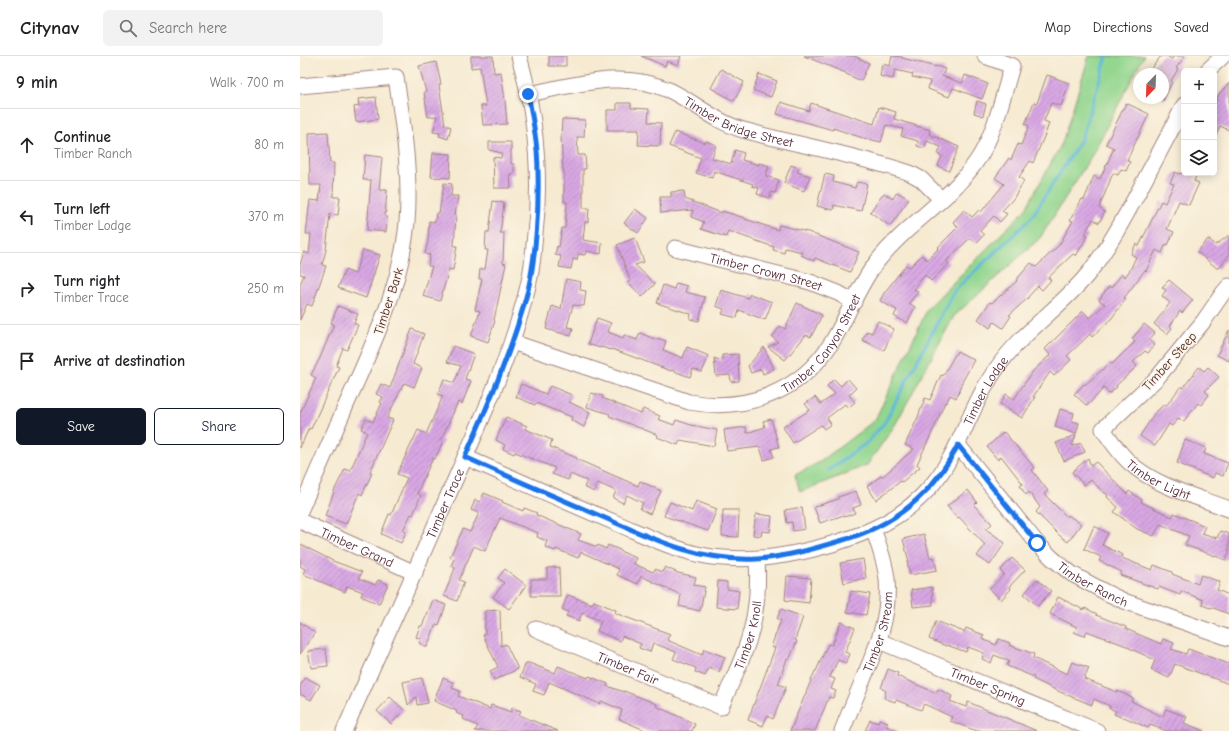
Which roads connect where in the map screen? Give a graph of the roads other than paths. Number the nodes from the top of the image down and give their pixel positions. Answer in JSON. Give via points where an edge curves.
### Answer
{"nodes":[{"id":1,"x":519,"y":56,"type":"edge"},
{"id":2,"x":985,"y":56,"type":"edge"},
{"id":3,"x":1224,"y":56,"type":"edge"},
{"id":4,"x":1210,"y":68,"type":"edge"},
{"id":5,"x":300,"y":86,"type":"edge"},
{"id":6,"x":528,"y":94,"type":"junction"},
{"id":7,"x":1181,"y":111,"type":"edge"},
{"id":8,"x":941,"y":199,"type":"junction"},
{"id":9,"x":675,"y":248,"type":"dead end"},
{"id":10,"x":1229,"y":286,"type":"edge"},
{"id":11,"x":854,"y":302,"type":"junction"},
{"id":12,"x":512,"y":342,"type":"junction"},
{"id":13,"x":1103,"y":429,"type":"joint"},
{"id":14,"x":958,"y":445,"type":"junction"},
{"id":15,"x":465,"y":457,"type":"junction"},
{"id":16,"x":1229,"y":509,"type":"edge"},
{"id":17,"x":300,"y":511,"type":"edge"},
{"id":18,"x":300,"y":521,"type":"edge"},
{"id":19,"x":873,"y":529,"type":"junction"},
{"id":20,"x":757,"y":559,"type":"junction"},
{"id":21,"x":414,"y":573,"type":"junction"},
{"id":22,"x":536,"y":629,"type":"dead end"},
{"id":23,"x":1229,"y":638,"type":"edge"},
{"id":24,"x":879,"y":641,"type":"junction"},
{"id":25,"x":721,"y":707,"type":"joint"},
{"id":26,"x":344,"y":731,"type":"edge"},
{"id":27,"x":842,"y":731,"type":"edge"},
{"id":28,"x":1097,"y":731,"type":"edge"}],
"edges":[{"from":1,"to":6,"type":"street","name":"Timber Trace"},
{"from":2,"to":8,"type":"street","name":"Timber Canyon Street","via":[[1012,66],[983,151],[969,172]]},
{"from":3,"to":4,"type":"street"},
{"from":5,"to":17,"type":"street","name":"Timber Bark","via":[[396,77],[409,185],[407,222],[392,296]]},
{"from":6,"to":8,"type":"street","name":"Timber Bridge Street","via":[[608,79],[647,82],[672,92],[714,117],[741,129],[910,173],[921,179]]},
{"from":6,"to":12,"type":"street","name":"Timber Trace","via":[[538,171],[537,221],[528,289]]},
{"from":7,"to":14,"type":"street","name":"Timber Lodge","via":[[1117,232],[1102,255],[1080,282],[1011,349],[996,368]]},
{"from":8,"to":11,"type":"street","name":"Timber Canyon Street","via":[[877,262]]},
{"from":9,"to":11,"type":"street","name":"Timber Crown Street","via":[[810,282]]},
{"from":10,"to":13,"type":"street","name":"Timber Steep","via":[[1157,378]]},
{"from":11,"to":12,"type":"street","name":"Timber Canyon Street","via":[[832,342],[805,374],[772,394],[731,405],[689,402]]},
{"from":12,"to":15,"type":"street","name":"Timber Trace"},
{"from":13,"to":16,"type":"street","name":"Timber Light","via":[[1120,453],[1151,478]]},
{"from":14,"to":19,"type":"street","name":"Timber Lodge","via":[[941,474],[922,496],[903,512]]},
{"from":14,"to":23,"type":"street","name":"Timber Ranch","via":[[1037,543],[1072,574],[1124,601]]},
{"from":15,"to":20,"type":"street","name":"Timber Lodge","via":[[670,546],[709,556]]},
{"from":15,"to":21,"type":"street","name":"Timber Trace"},
{"from":18,"to":21,"type":"street","name":"Timber Grand"},
{"from":19,"to":20,"type":"street","name":"Timber Lodge","via":[[802,553]]},
{"from":19,"to":24,"type":"street","name":"Timber Stream","via":[[884,564],[888,592],[885,621]]},
{"from":20,"to":25,"type":"street","name":"Timber Knoll","via":[[755,613],[741,661]]},
{"from":21,"to":26,"type":"street","name":"Timber Trace"},
{"from":22,"to":25,"type":"street","name":"Timber Fair"},
{"from":24,"to":27,"type":"street","name":"Timber Stream"},
{"from":24,"to":28,"type":"street","name":"Timber Spring"}]}
